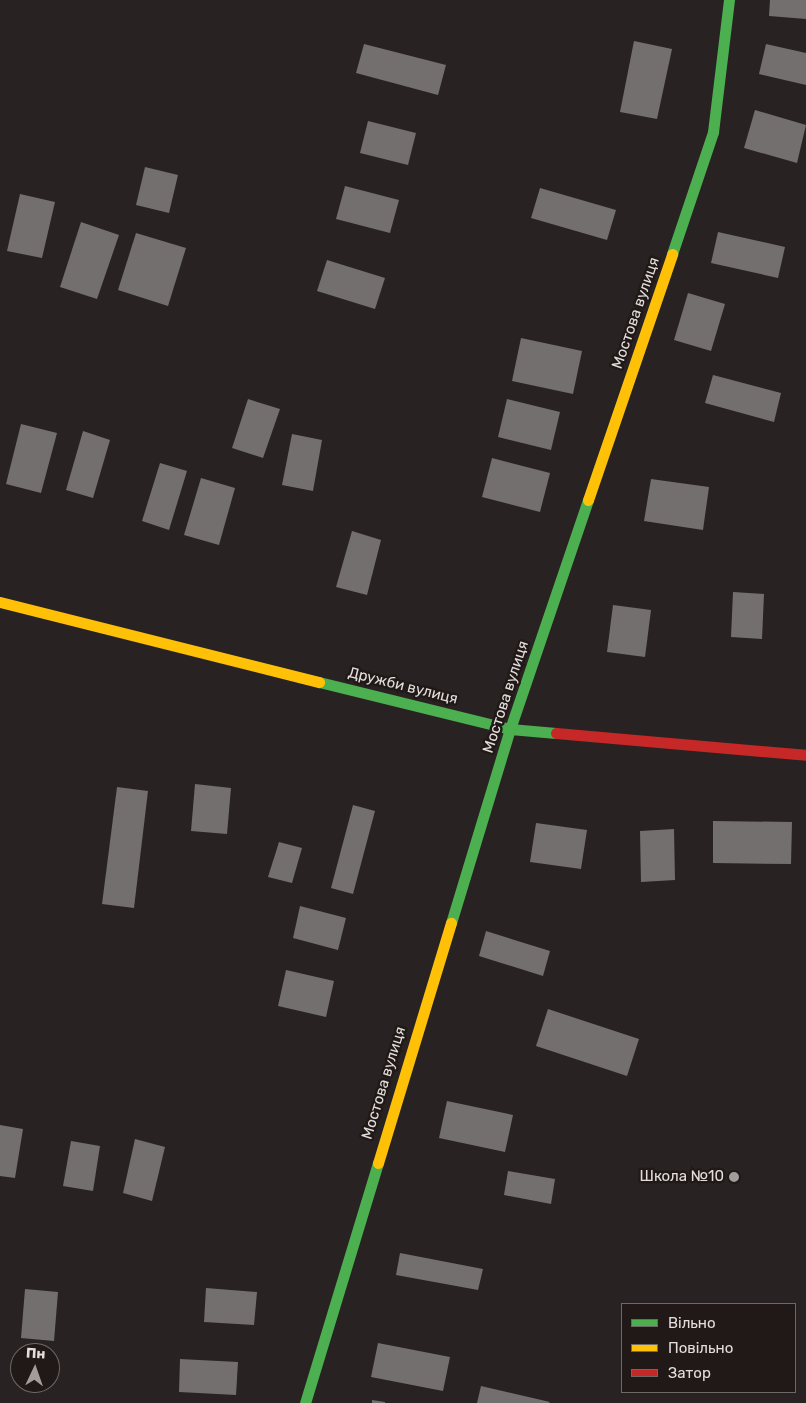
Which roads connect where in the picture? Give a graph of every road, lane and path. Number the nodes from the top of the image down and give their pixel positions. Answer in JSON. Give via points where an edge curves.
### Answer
{"nodes":[{"id":1,"x":729,"y":0,"type":"edge"},
{"id":2,"x":0,"y":602,"type":"edge"},
{"id":3,"x":510,"y":729,"type":"junction"},
{"id":4,"x":806,"y":755,"type":"edge"},
{"id":5,"x":305,"y":1403,"type":"edge"}],
"edges":[{"from":1,"to":3,"type":"street","name":"Мостова вулиця","via":[[713,132]]},
{"from":2,"to":3,"type":"street","name":"Дружби вулиця"},
{"from":3,"to":4,"type":"street","name":"Дружби вулиця"},
{"from":3,"to":5,"type":"street","name":"Мостова вулиця"}]}
